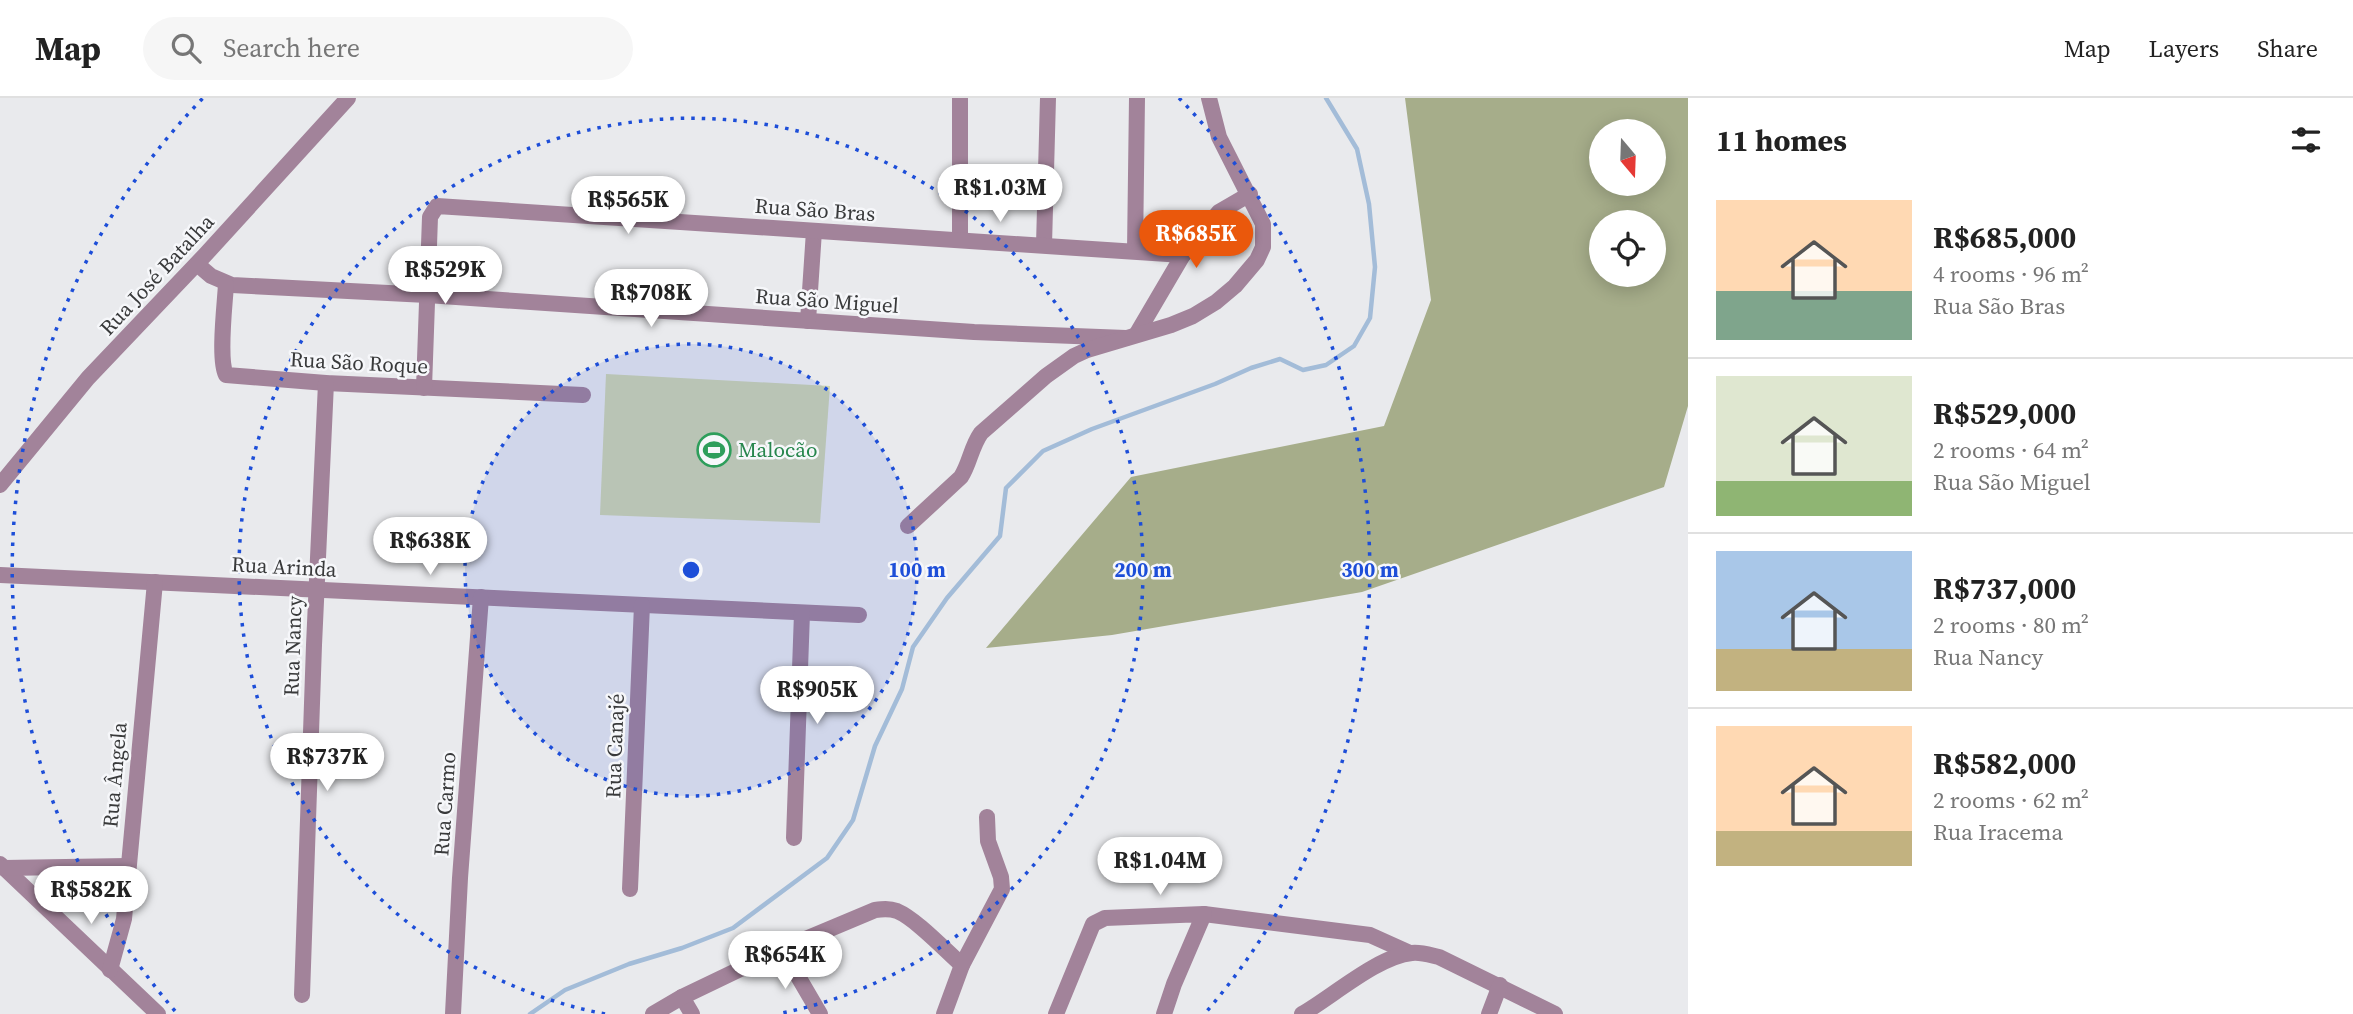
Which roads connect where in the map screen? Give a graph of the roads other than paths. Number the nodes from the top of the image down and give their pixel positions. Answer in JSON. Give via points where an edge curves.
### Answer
{"nodes":[{"id":1,"x":348,"y":98,"type":"edge"},
{"id":2,"x":960,"y":98,"type":"edge"},
{"id":3,"x":1048,"y":98,"type":"edge"},
{"id":4,"x":1137,"y":98,"type":"edge"},
{"id":5,"x":1209,"y":98,"type":"edge"},
{"id":6,"x":1250,"y":194,"type":"junction"},
{"id":7,"x":814,"y":231,"type":"junction"},
{"id":8,"x":960,"y":240,"type":"junction"},
{"id":9,"x":1044,"y":245,"type":"junction"},
{"id":10,"x":1135,"y":251,"type":"junction"},
{"id":11,"x":1183,"y":255,"type":"junction"},
{"id":12,"x":197,"y":264,"type":"junction"},
{"id":13,"x":226,"y":284,"type":"junction"},
{"id":14,"x":427,"y":295,"type":"junction"},
{"id":15,"x":808,"y":321,"type":"junction"},
{"id":16,"x":1131,"y":337,"type":"junction"},
{"id":17,"x":326,"y":383,"type":"junction"},
{"id":18,"x":424,"y":388,"type":"junction"},
{"id":19,"x":583,"y":395,"type":"dead end"},
{"id":20,"x":0,"y":485,"type":"edge"},
{"id":21,"x":908,"y":526,"type":"dead end"},
{"id":22,"x":0,"y":575,"type":"edge"},
{"id":23,"x":155,"y":582,"type":"junction"},
{"id":24,"x":316,"y":590,"type":"junction"},
{"id":25,"x":481,"y":597,"type":"junction"},
{"id":26,"x":642,"y":605,"type":"junction"},
{"id":27,"x":802,"y":613,"type":"junction"},
{"id":28,"x":859,"y":615,"type":"dead end"},
{"id":29,"x":987,"y":817,"type":"dead end"},
{"id":30,"x":794,"y":838,"type":"dead end"},
{"id":31,"x":2,"y":866,"type":"edge"},
{"id":32,"x":127,"y":866,"type":"junction"},
{"id":33,"x":630,"y":889,"type":"dead end"},
{"id":34,"x":1204,"y":914,"type":"junction"},
{"id":35,"x":782,"y":949,"type":"junction"},
{"id":36,"x":1410,"y":953,"type":"junction"},
{"id":37,"x":962,"y":965,"type":"junction"},
{"id":38,"x":110,"y":970,"type":"junction"},
{"id":39,"x":1500,"y":985,"type":"junction"},
{"id":40,"x":302,"y":995,"type":"dead end"},
{"id":41,"x":682,"y":997,"type":"junction"},
{"id":42,"x":158,"y":1014,"type":"edge"},
{"id":43,"x":453,"y":1014,"type":"edge"},
{"id":44,"x":653,"y":1014,"type":"edge"},
{"id":45,"x":692,"y":1014,"type":"edge"},
{"id":46,"x":820,"y":1014,"type":"edge"},
{"id":47,"x":944,"y":1014,"type":"edge"},
{"id":48,"x":1056,"y":1014,"type":"edge"},
{"id":49,"x":1164,"y":1014,"type":"edge"},
{"id":50,"x":1302,"y":1014,"type":"edge"},
{"id":51,"x":1489,"y":1014,"type":"edge"},
{"id":52,"x":1555,"y":1014,"type":"edge"}],
"edges":[{"from":1,"to":12,"type":"street","name":"Rua José Batalha"},
{"from":2,"to":8,"type":"street"},
{"from":3,"to":9,"type":"street"},
{"from":4,"to":10,"type":"street"},
{"from":5,"to":6,"type":"street","via":[[1219,137]]},
{"from":6,"to":11,"type":"street","via":[[1219,212]]},
{"from":6,"to":16,"type":"street","via":[[1263,224],[1263,247],[1257,260],[1216,302],[1182,320]]},
{"from":7,"to":8,"type":"street","name":"Rua São Bras"},
{"from":7,"to":14,"type":"street","name":"Rua São Bras","via":[[437,206],[430,217]]},
{"from":7,"to":15,"type":"street"},
{"from":8,"to":9,"type":"street","name":"Rua São Bras"},
{"from":9,"to":10,"type":"street","name":"Rua São Bras"},
{"from":10,"to":11,"type":"street","name":"Rua São Bras"},
{"from":11,"to":16,"type":"street"},
{"from":12,"to":13,"type":"street"},
{"from":12,"to":20,"type":"street","name":"Rua José Batalha","via":[[88,379]]},
{"from":13,"to":14,"type":"street","name":"Rua São Miguel"},
{"from":13,"to":17,"type":"street","name":"Rua São Roque","via":[[226,375]]},
{"from":14,"to":15,"type":"street","name":"Rua São Miguel"},
{"from":14,"to":18,"type":"street"},
{"from":15,"to":16,"type":"street","name":"Rua São Miguel"},
{"from":16,"to":21,"type":"street","via":[[1074,356],[1004,411],[976,440],[961,477]]},
{"from":17,"to":18,"type":"street","name":"Rua São Roque"},
{"from":17,"to":24,"type":"street","name":"Rua Nancy"},
{"from":18,"to":19,"type":"street","name":"Rua São Roque"},
{"from":22,"to":23,"type":"street","name":"Rua Arinda"},
{"from":23,"to":24,"type":"street","name":"Rua Arinda"},
{"from":23,"to":32,"type":"street","name":"Rua Ângela"},
{"from":24,"to":25,"type":"street","name":"Rua Arinda"},
{"from":24,"to":40,"type":"street","name":"Rua Nancy"},
{"from":25,"to":26,"type":"street","name":"Rua Arinda"},
{"from":25,"to":43,"type":"street","name":"Rua Carmo"},
{"from":26,"to":27,"type":"street","name":"Rua Arinda"},
{"from":26,"to":33,"type":"street","name":"Rua Canajé"},
{"from":27,"to":28,"type":"street","name":"Rua Arinda"},
{"from":27,"to":30,"type":"street"},
{"from":29,"to":37,"type":"street","via":[[988,841],[1002,889]]},
{"from":31,"to":32,"type":"street"},
{"from":31,"to":38,"type":"street"},
{"from":32,"to":38,"type":"street","name":"Rua Ângela","via":[[124,919]]},
{"from":34,"to":36,"type":"street","via":[[1370,935]]},
{"from":34,"to":48,"type":"street","via":[[1105,918],[1093,924]]},
{"from":34,"to":49,"type":"street"},
{"from":35,"to":37,"type":"street","via":[[886,908],[907,918]]},
{"from":35,"to":41,"type":"street"},
{"from":35,"to":46,"type":"street"},
{"from":36,"to":39,"type":"street","via":[[1438,957]]},
{"from":36,"to":50,"type":"street","via":[[1373,969]]},
{"from":37,"to":47,"type":"street"},
{"from":38,"to":42,"type":"street"},
{"from":39,"to":51,"type":"street"},
{"from":39,"to":52,"type":"street"},
{"from":41,"to":44,"type":"street"},
{"from":41,"to":45,"type":"street"}]}
